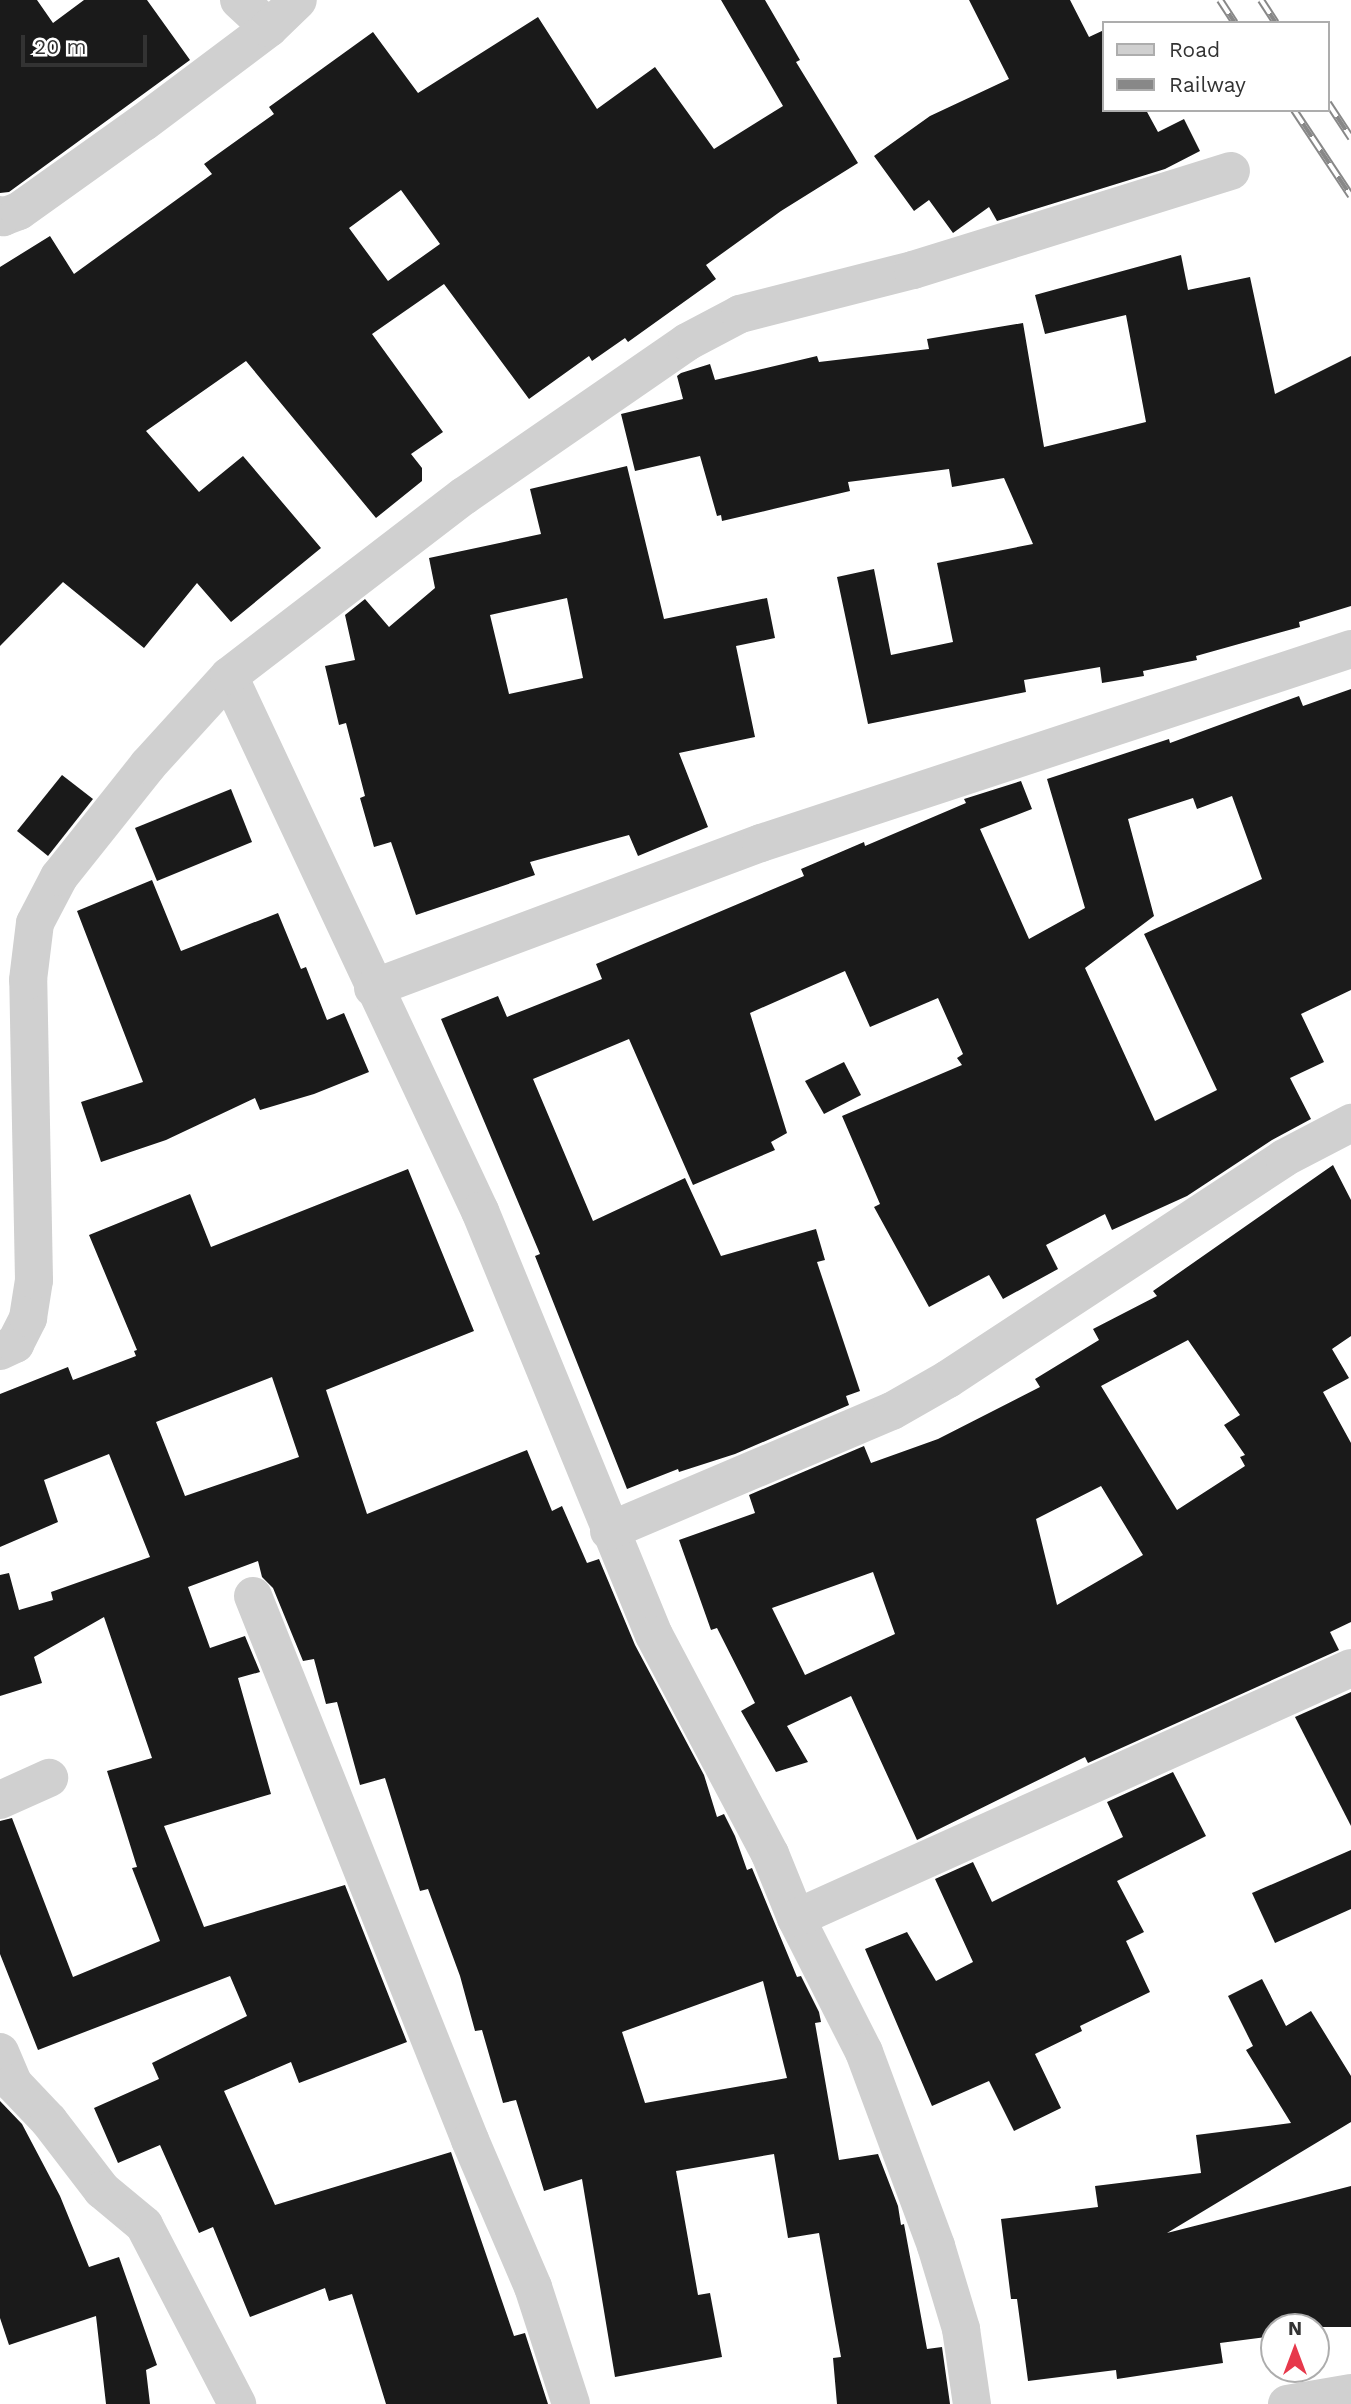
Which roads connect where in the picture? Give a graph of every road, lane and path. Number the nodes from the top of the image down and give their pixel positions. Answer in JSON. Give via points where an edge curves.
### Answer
{"nodes":[{"id":1,"x":239,"y":0,"type":"edge"},
{"id":2,"x":298,"y":0,"type":"edge"},
{"id":3,"x":269,"y":28,"type":"junction"},
{"id":4,"x":1231,"y":171,"type":"dead end"},
{"id":5,"x":0,"y":215,"type":"edge"},
{"id":6,"x":1351,"y":649,"type":"edge"},
{"id":7,"x":229,"y":676,"type":"junction"},
{"id":8,"x":373,"y":988,"type":"junction"},
{"id":9,"x":1351,"y":1123,"type":"edge"},
{"id":10,"x":0,"y":1351,"type":"edge"},
{"id":11,"x":609,"y":1531,"type":"junction"},
{"id":12,"x":253,"y":1595,"type":"dead end"},
{"id":13,"x":1351,"y":1668,"type":"edge"},
{"id":14,"x":49,"y":1778,"type":"dead end"},
{"id":15,"x":0,"y":1800,"type":"edge"},
{"id":16,"x":796,"y":1919,"type":"junction"},
{"id":17,"x":0,"y":2052,"type":"edge"},
{"id":18,"x":1351,"y":2393,"type":"edge"},
{"id":19,"x":237,"y":2404,"type":"edge"},
{"id":20,"x":572,"y":2404,"type":"edge"},
{"id":21,"x":972,"y":2404,"type":"edge"},
{"id":22,"x":1287,"y":2404,"type":"edge"}],
"edges":[{"from":1,"to":3,"type":"street"},
{"from":2,"to":3,"type":"street"},
{"from":3,"to":5,"type":"street","via":[[19,211]]},
{"from":4,"to":7,"type":"street","via":[[913,270],[740,314],[687,342],[464,496]]},
{"from":6,"to":8,"type":"street","via":[[761,843]]},
{"from":7,"to":8,"type":"street"},
{"from":7,"to":10,"type":"street","via":[[148,765],[59,877],[35,923],[29,980],[34,1280],[28,1318],[15,1344]]},
{"from":8,"to":11,"type":"street","via":[[480,1210]]},
{"from":9,"to":11,"type":"street","via":[[1284,1157],[948,1379],[892,1411]]},
{"from":11,"to":16,"type":"street","via":[[654,1635],[770,1854]]},
{"from":12,"to":20,"type":"street","via":[[533,2287]]},
{"from":13,"to":16,"type":"street"},
{"from":14,"to":15,"type":"street"},
{"from":16,"to":21,"type":"street","via":[[864,2052],[919,2197],[961,2329]]},
{"from":17,"to":19,"type":"street","via":[[13,2083],[102,2190],[144,2225]]},
{"from":18,"to":22,"type":"street"}]}
